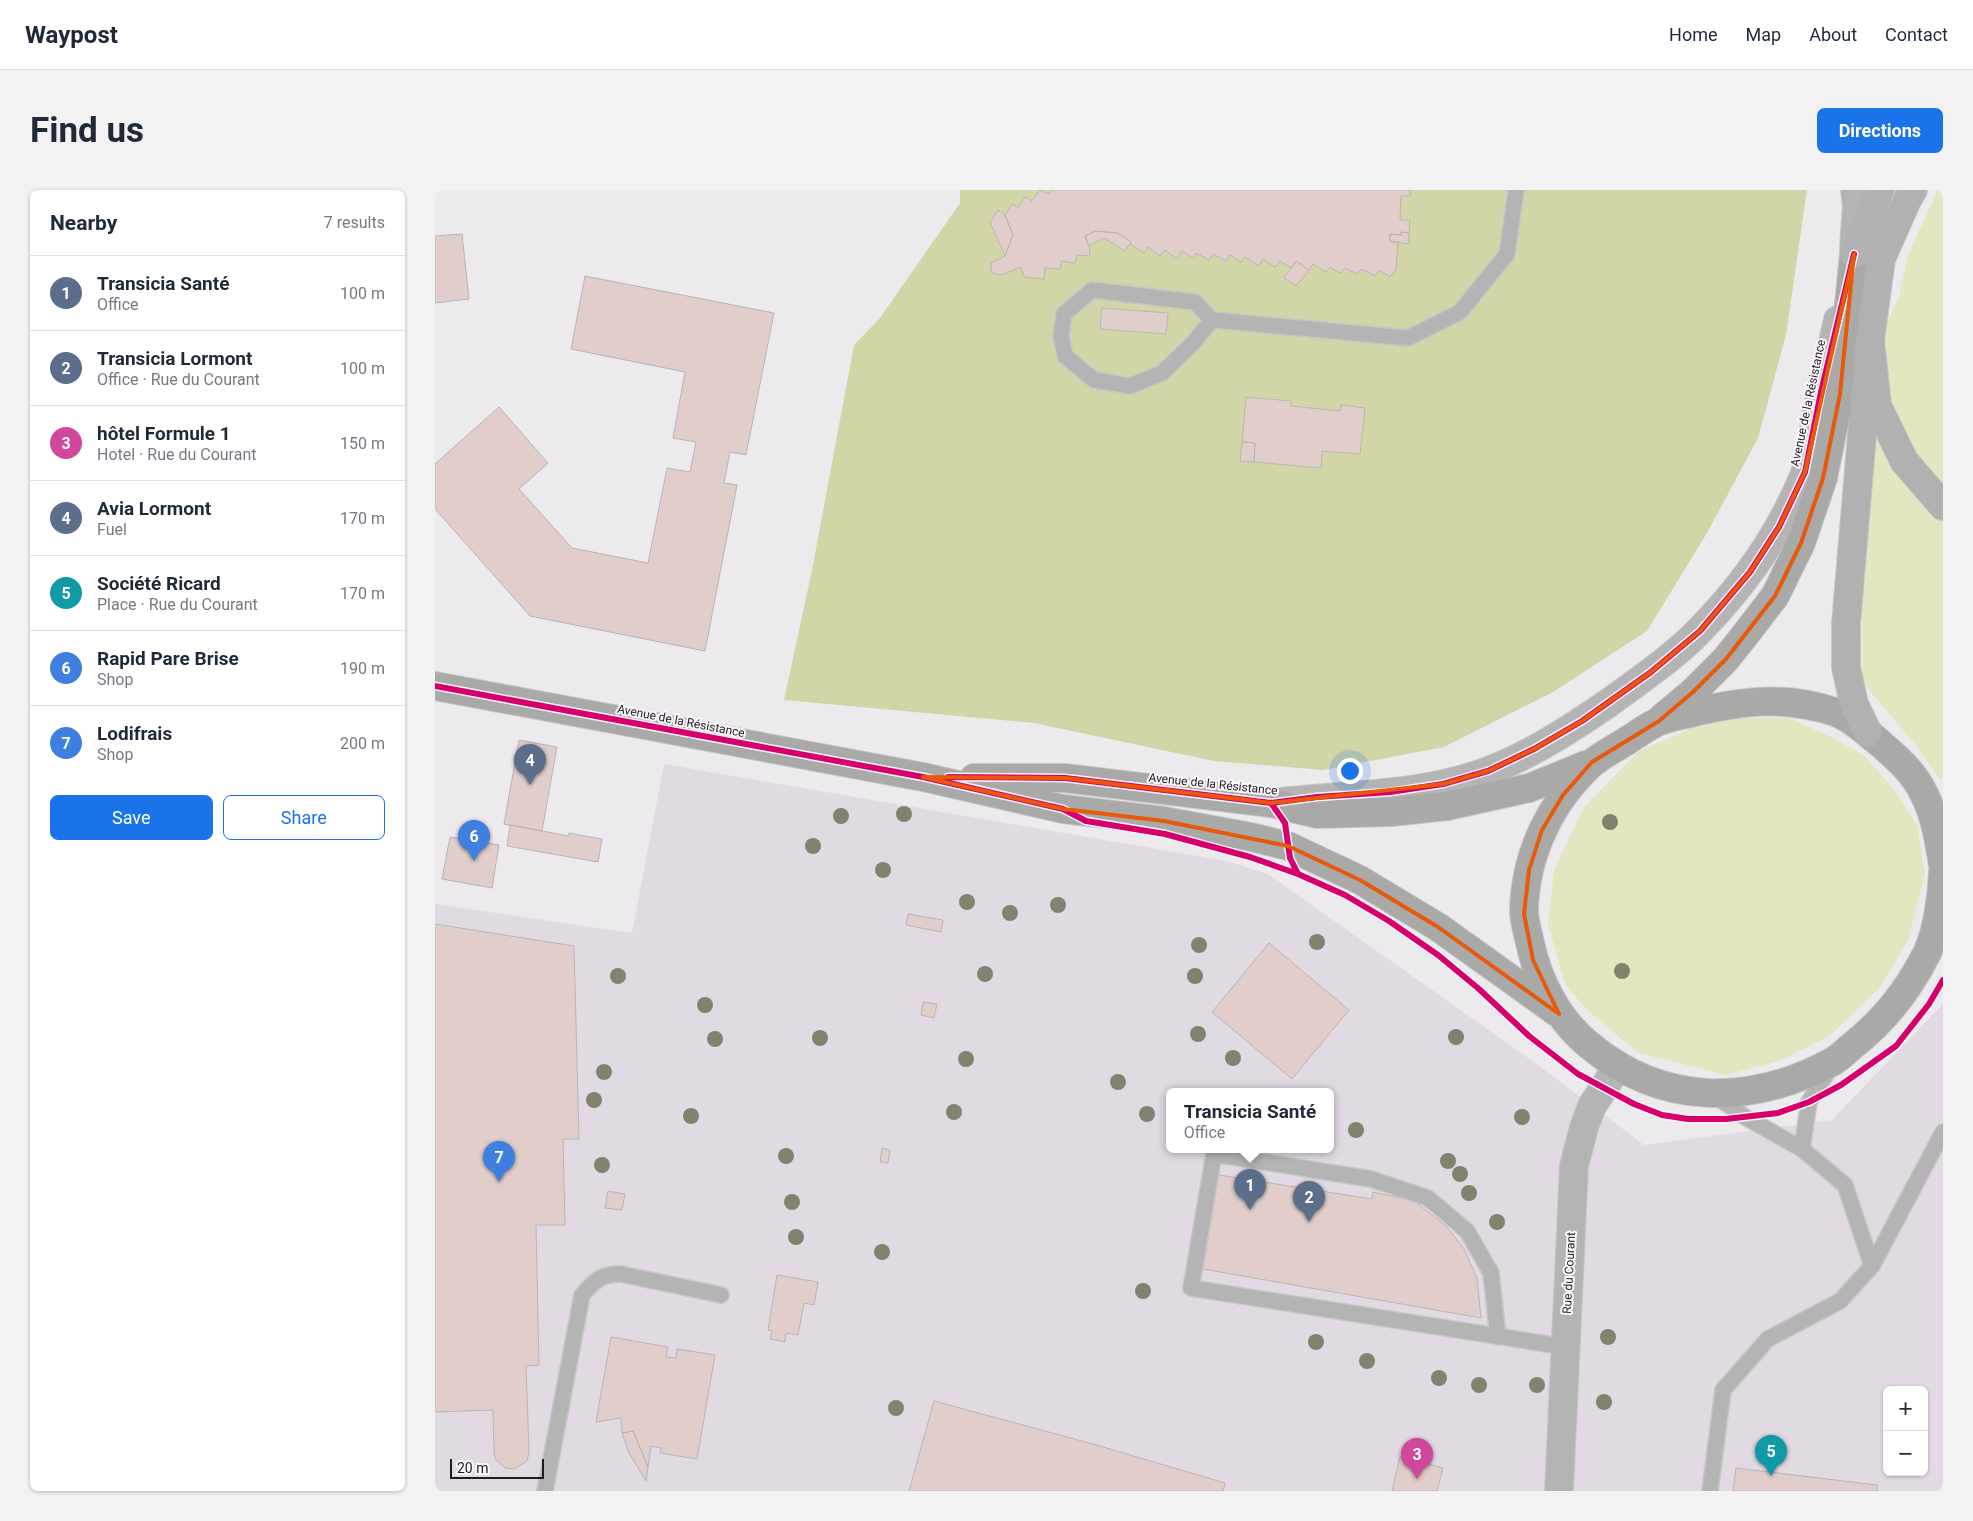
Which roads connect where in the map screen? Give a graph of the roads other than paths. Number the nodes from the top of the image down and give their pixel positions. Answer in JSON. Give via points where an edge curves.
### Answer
{"nodes":[{"id":1,"x":1516,"y":190,"type":"edge"},
{"id":2,"x":1855,"y":190,"type":"edge"},
{"id":3,"x":1880,"y":190,"type":"edge"},
{"id":4,"x":1913,"y":190,"type":"edge"},
{"id":5,"x":1854,"y":254,"type":"junction"},
{"id":6,"x":1211,"y":320,"type":"junction"},
{"id":7,"x":1870,"y":340,"type":"junction"},
{"id":8,"x":1943,"y":506,"type":"edge"},
{"id":9,"x":435,"y":686,"type":"edge"},
{"id":10,"x":1659,"y":721,"type":"junction"},
{"id":11,"x":1868,"y":733,"type":"junction"},
{"id":12,"x":1593,"y":762,"type":"junction"},
{"id":13,"x":923,"y":777,"type":"junction"},
{"id":14,"x":1933,"y":796,"type":"edge"},
{"id":15,"x":1271,"y":803,"type":"junction"},
{"id":16,"x":1943,"y":865,"type":"edge"},
{"id":17,"x":1943,"y":872,"type":"edge"},
{"id":18,"x":1936,"y":941,"type":"edge"},
{"id":19,"x":1559,"y":1014,"type":"junction"},
{"id":20,"x":1834,"y":1061,"type":"junction"},
{"id":21,"x":1618,"y":1066,"type":"junction"},
{"id":22,"x":1713,"y":1094,"type":"junction"},
{"id":23,"x":1943,"y":1132,"type":"edge"},
{"id":24,"x":1802,"y":1149,"type":"junction"},
{"id":25,"x":1872,"y":1266,"type":"junction"},
{"id":26,"x":721,"y":1295,"type":"dead end"},
{"id":27,"x":1498,"y":1337,"type":"junction"},
{"id":28,"x":1566,"y":1348,"type":"junction"},
{"id":29,"x":545,"y":1491,"type":"edge"},
{"id":30,"x":1559,"y":1491,"type":"edge"},
{"id":31,"x":1710,"y":1491,"type":"edge"}],
"edges":[{"from":1,"to":6,"type":"lane","via":[[1507,254],[1460,312],[1408,338]]},
{"from":2,"to":5,"type":"street","name":"Avenue de la Résistance"},
{"from":3,"to":5,"type":"highway"},
{"from":4,"to":7,"type":"highway","via":[[1881,259]]},
{"from":5,"to":10,"type":"main road","via":[[1840,394],[1823,478],[1801,543],[1775,596],[1731,653]]},
{"from":5,"to":15,"type":"street","name":"Avenue de la Résistance","via":[[1805,472],[1779,526],[1750,572],[1700,631],[1651,672],[1582,721],[1488,771],[1443,784],[1389,792]]},
{"from":6,"to":6,"type":"lane","via":[[1195,302],[1092,290],[1065,314],[1061,336],[1065,356],[1093,380],[1131,386],[1162,373]]},
{"from":7,"to":8,"type":"highway","via":[[1877,405],[1904,461]]},
{"from":7,"to":11,"type":"highway","via":[[1846,624],[1846,667],[1854,704]]},
{"from":9,"to":13,"type":"main road","name":"Avenue de la Résistance"},
{"from":10,"to":11,"type":"main road","via":[[1729,704],[1782,700],[1837,713]]},
{"from":10,"to":12,"type":"main road"},
{"from":11,"to":14,"type":"main road","via":[[1902,762]]},
{"from":12,"to":15,"type":"main road","name":"Avenue de la Résistance","via":[[1529,788],[1447,806],[1391,812],[1317,814]]},
{"from":12,"to":19,"type":"main road","via":[[1563,796],[1542,830],[1529,870],[1524,914],[1533,960]]},
{"from":13,"to":15,"type":"main road","name":"Avenue de la Résistance","via":[[1065,778]]},
{"from":13,"to":19,"type":"main road","name":"Avenue de la Résistance","via":[[1063,809],[1164,821],[1288,846],[1360,880],[1438,927]]},
{"from":14,"to":16,"type":"main road"},
{"from":17,"to":18,"type":"main road"},
{"from":18,"to":20,"type":"main road","via":[[1906,989],[1875,1028]]},
{"from":19,"to":21,"type":"main road","via":[[1587,1044]]},
{"from":20,"to":22,"type":"main road","via":[[1788,1081]]},
{"from":20,"to":24,"type":"lane","via":[[1809,1102]]},
{"from":21,"to":22,"type":"main road","via":[[1655,1084]]},
{"from":21,"to":28,"type":"street","name":"Rue du Courant","via":[[1592,1106],[1574,1166]]},
{"from":22,"to":24,"type":"lane","via":[[1745,1117]]},
{"from":23,"to":25,"type":"lane"},
{"from":24,"to":25,"type":"lane","via":[[1845,1185]]},
{"from":25,"to":31,"type":"lane","via":[[1840,1301],[1768,1339],[1723,1390]]},
{"from":26,"to":29,"type":"lane","via":[[621,1274],[610,1274],[594,1281],[582,1295]]},
{"from":27,"to":27,"type":"lane","via":[[1191,1288],[1214,1154],[1371,1179],[1428,1198],[1467,1231],[1491,1273]]},
{"from":27,"to":28,"type":"lane"},
{"from":28,"to":30,"type":"street","name":"Rue du Courant"}]}
